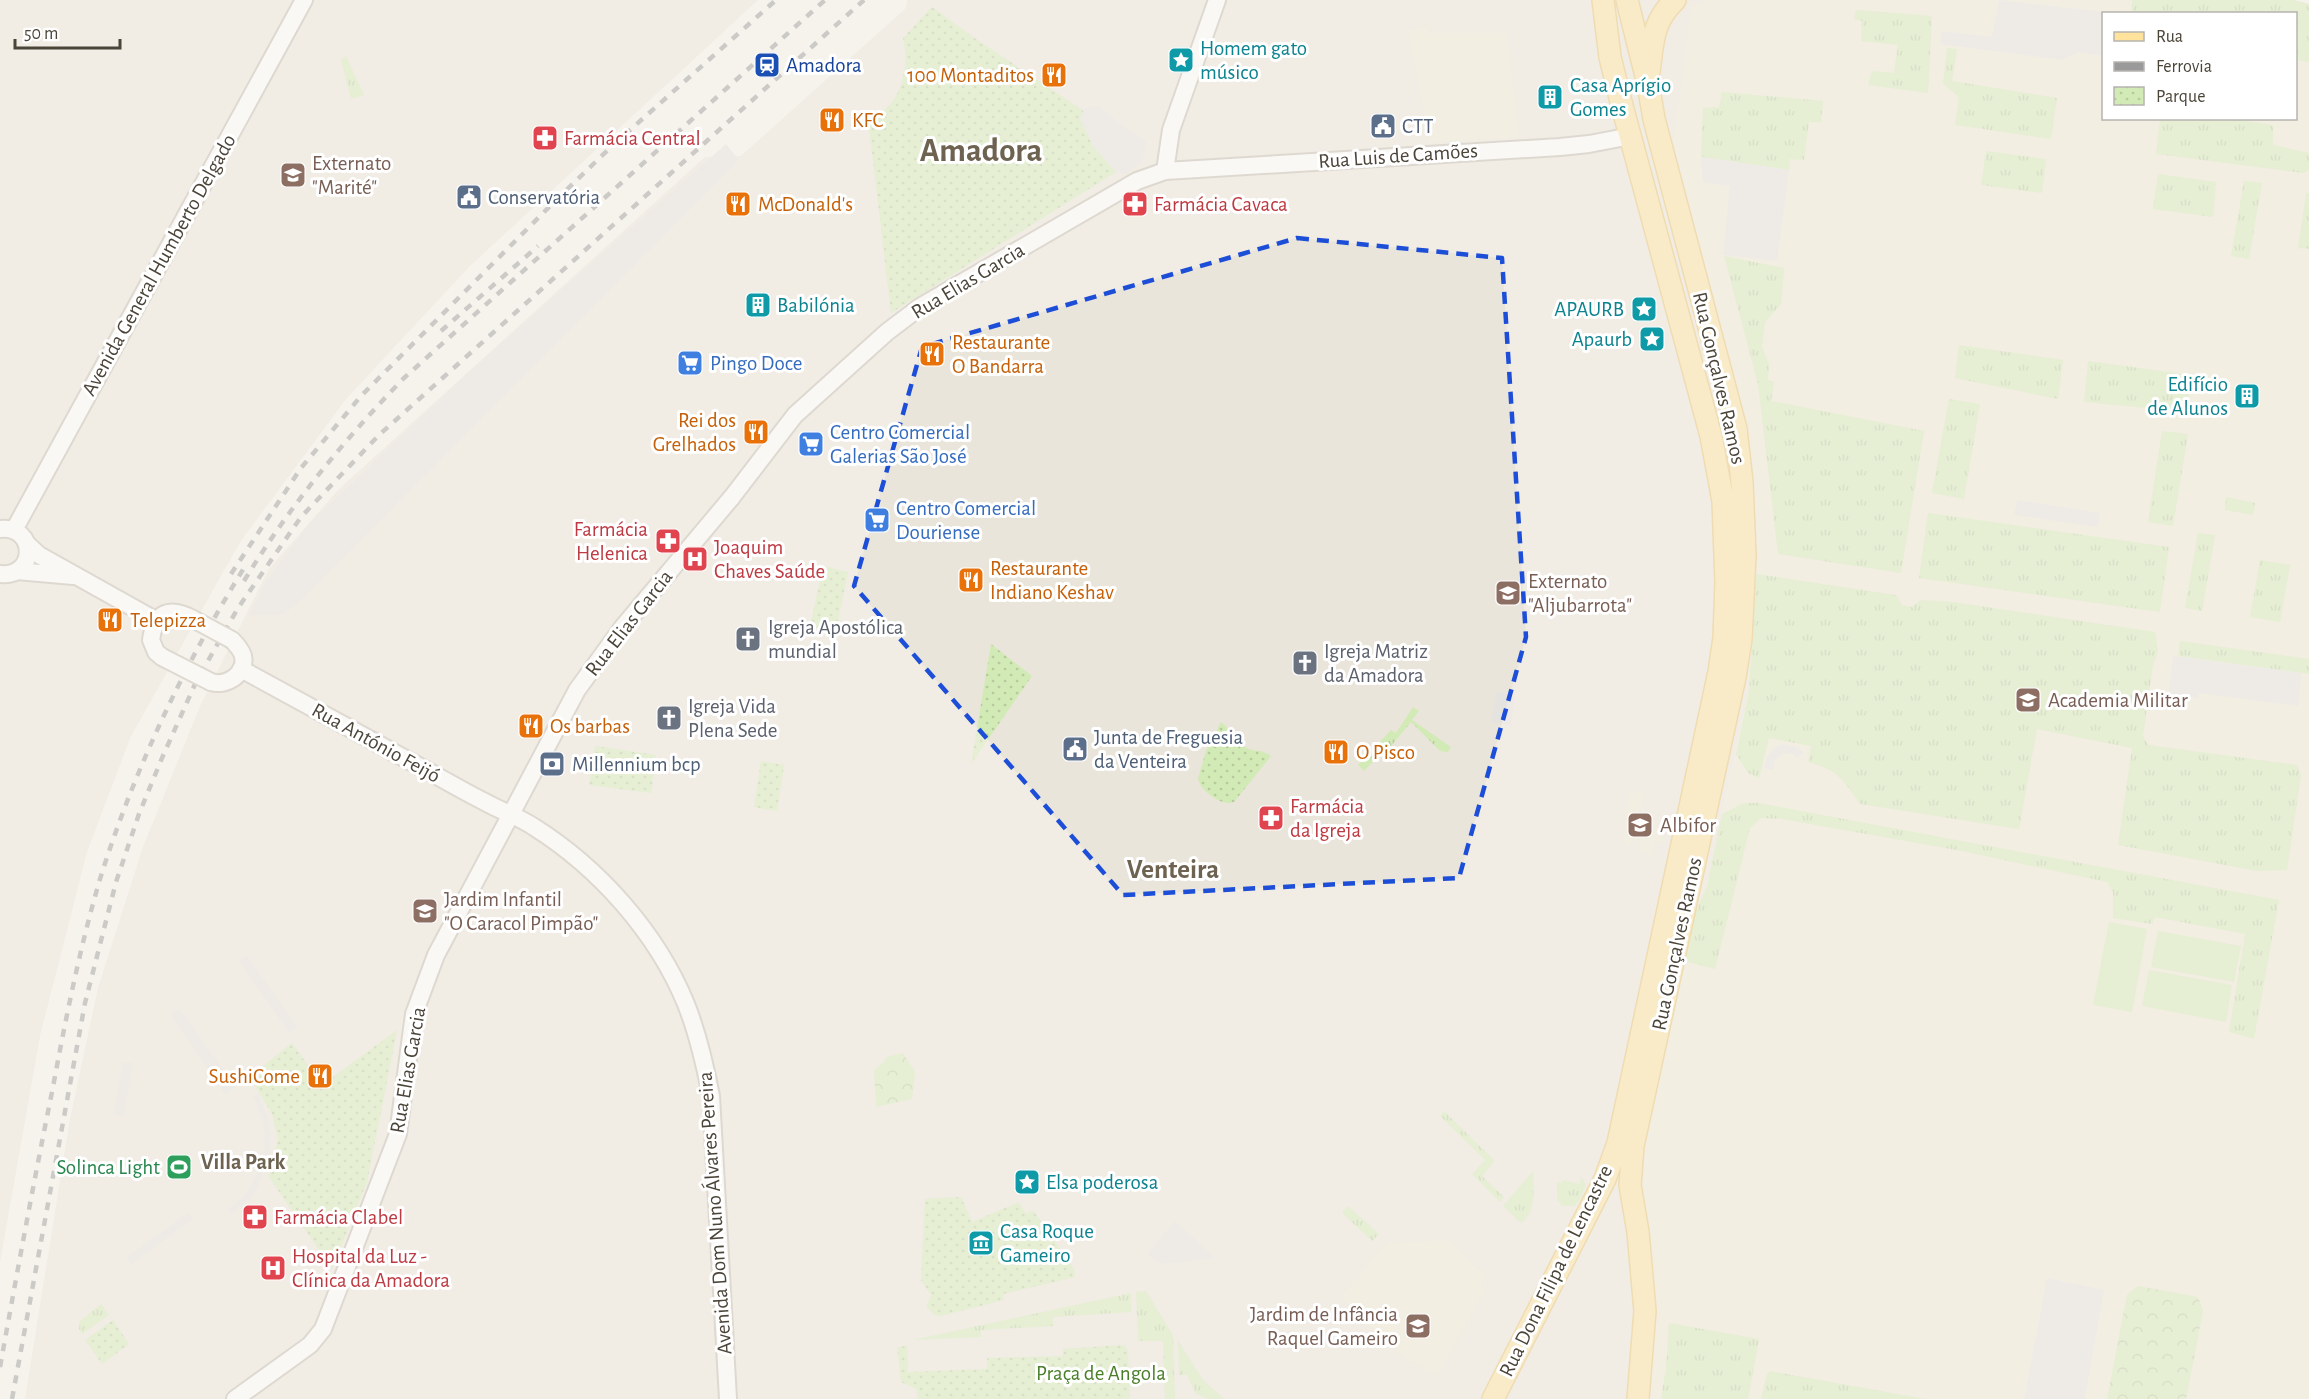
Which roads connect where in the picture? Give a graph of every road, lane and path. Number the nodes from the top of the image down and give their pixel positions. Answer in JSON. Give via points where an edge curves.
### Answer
{"nodes":[{"id":1,"x":304,"y":0,"type":"edge"},
{"id":2,"x":1217,"y":0,"type":"edge"},
{"id":3,"x":1603,"y":0,"type":"edge"},
{"id":4,"x":1627,"y":0,"type":"edge"},
{"id":5,"x":1675,"y":0,"type":"edge"},
{"id":6,"x":1648,"y":84,"type":"junction"},
{"id":7,"x":1654,"y":118,"type":"junction"},
{"id":8,"x":1631,"y":136,"type":"junction"},
{"id":9,"x":1165,"y":171,"type":"junction"},
{"id":10,"x":7,"y":530,"type":"edge"},
{"id":11,"x":27,"y":544,"type":"junction"},
{"id":12,"x":7,"y":575,"type":"edge"},
{"id":13,"x":77,"y":576,"type":"junction"},
{"id":14,"x":157,"y":621,"type":"junction"},
{"id":15,"x":241,"y":669,"type":"junction"},
{"id":16,"x":511,"y":815,"type":"junction"},
{"id":17,"x":1618,"y":1143,"type":"joint"},
{"id":18,"x":235,"y":1399,"type":"edge"},
{"id":19,"x":728,"y":1399,"type":"edge"},
{"id":20,"x":1493,"y":1399,"type":"edge"},
{"id":21,"x":1638,"y":1399,"type":"edge"}],
"edges":[{"from":1,"to":10,"type":"street","name":"Avenida General Humberto Delgado"},
{"from":2,"to":9,"type":"street","via":[[1171,130]]},
{"from":3,"to":8,"type":"main road","name":"Rua Gonçalves Ramos","via":[[1610,57]]},
{"from":4,"to":6,"type":"main road","name":"Rua Gonçalves Ramos"},
{"from":5,"to":6,"type":"main road","via":[[1656,26]]},
{"from":6,"to":7,"type":"main road","name":"Rua Gonçalves Ramos"},
{"from":7,"to":8,"type":"main road"},
{"from":7,"to":21,"type":"main road","name":"Rua Gonçalves Ramos","via":[[1736,429],[1746,555],[1735,677],[1633,1146],[1630,1185],[1645,1311]]},
{"from":8,"to":9,"type":"street","name":"Rua Luis de Camões","via":[[1560,147]]},
{"from":8,"to":17,"type":"main road","name":"Rua Gonçalves Ramos","via":[[1711,436],[1723,501],[1726,582],[1719,672]]},
{"from":9,"to":16,"type":"street","name":"Rua Elias Garcia","via":[[1137,181],[920,307],[795,416],[592,668]]},
{"from":10,"to":11,"type":"street","via":[[24,538]]},
{"from":11,"to":12,"type":"street","via":[[26,562]]},
{"from":11,"to":13,"type":"street"},
{"from":12,"to":13,"type":"street"},
{"from":13,"to":14,"type":"street"},
{"from":14,"to":15,"type":"street","bridge":true,"via":[[167,613],[181,612],[232,640],[243,656]]},
{"from":14,"to":15,"type":"street","bridge":true,"via":[[151,640],[162,657],[217,684],[231,680]]},
{"from":15,"to":16,"type":"street","name":"Rua António Feijó"},
{"from":16,"to":18,"type":"street","name":"Rua Elias Garcia","via":[[436,955],[414,1014],[398,1134],[323,1329],[310,1345]]},
{"from":16,"to":19,"type":"street","name":"Avenida Dom Nuno Álvares Pereira","via":[[565,849],[620,901],[648,935],[686,1003],[703,1053],[711,1096]]},
{"from":17,"to":20,"type":"main road","name":"Rua Dona Filipa de Lencastre","via":[[1589,1212]]}]}
